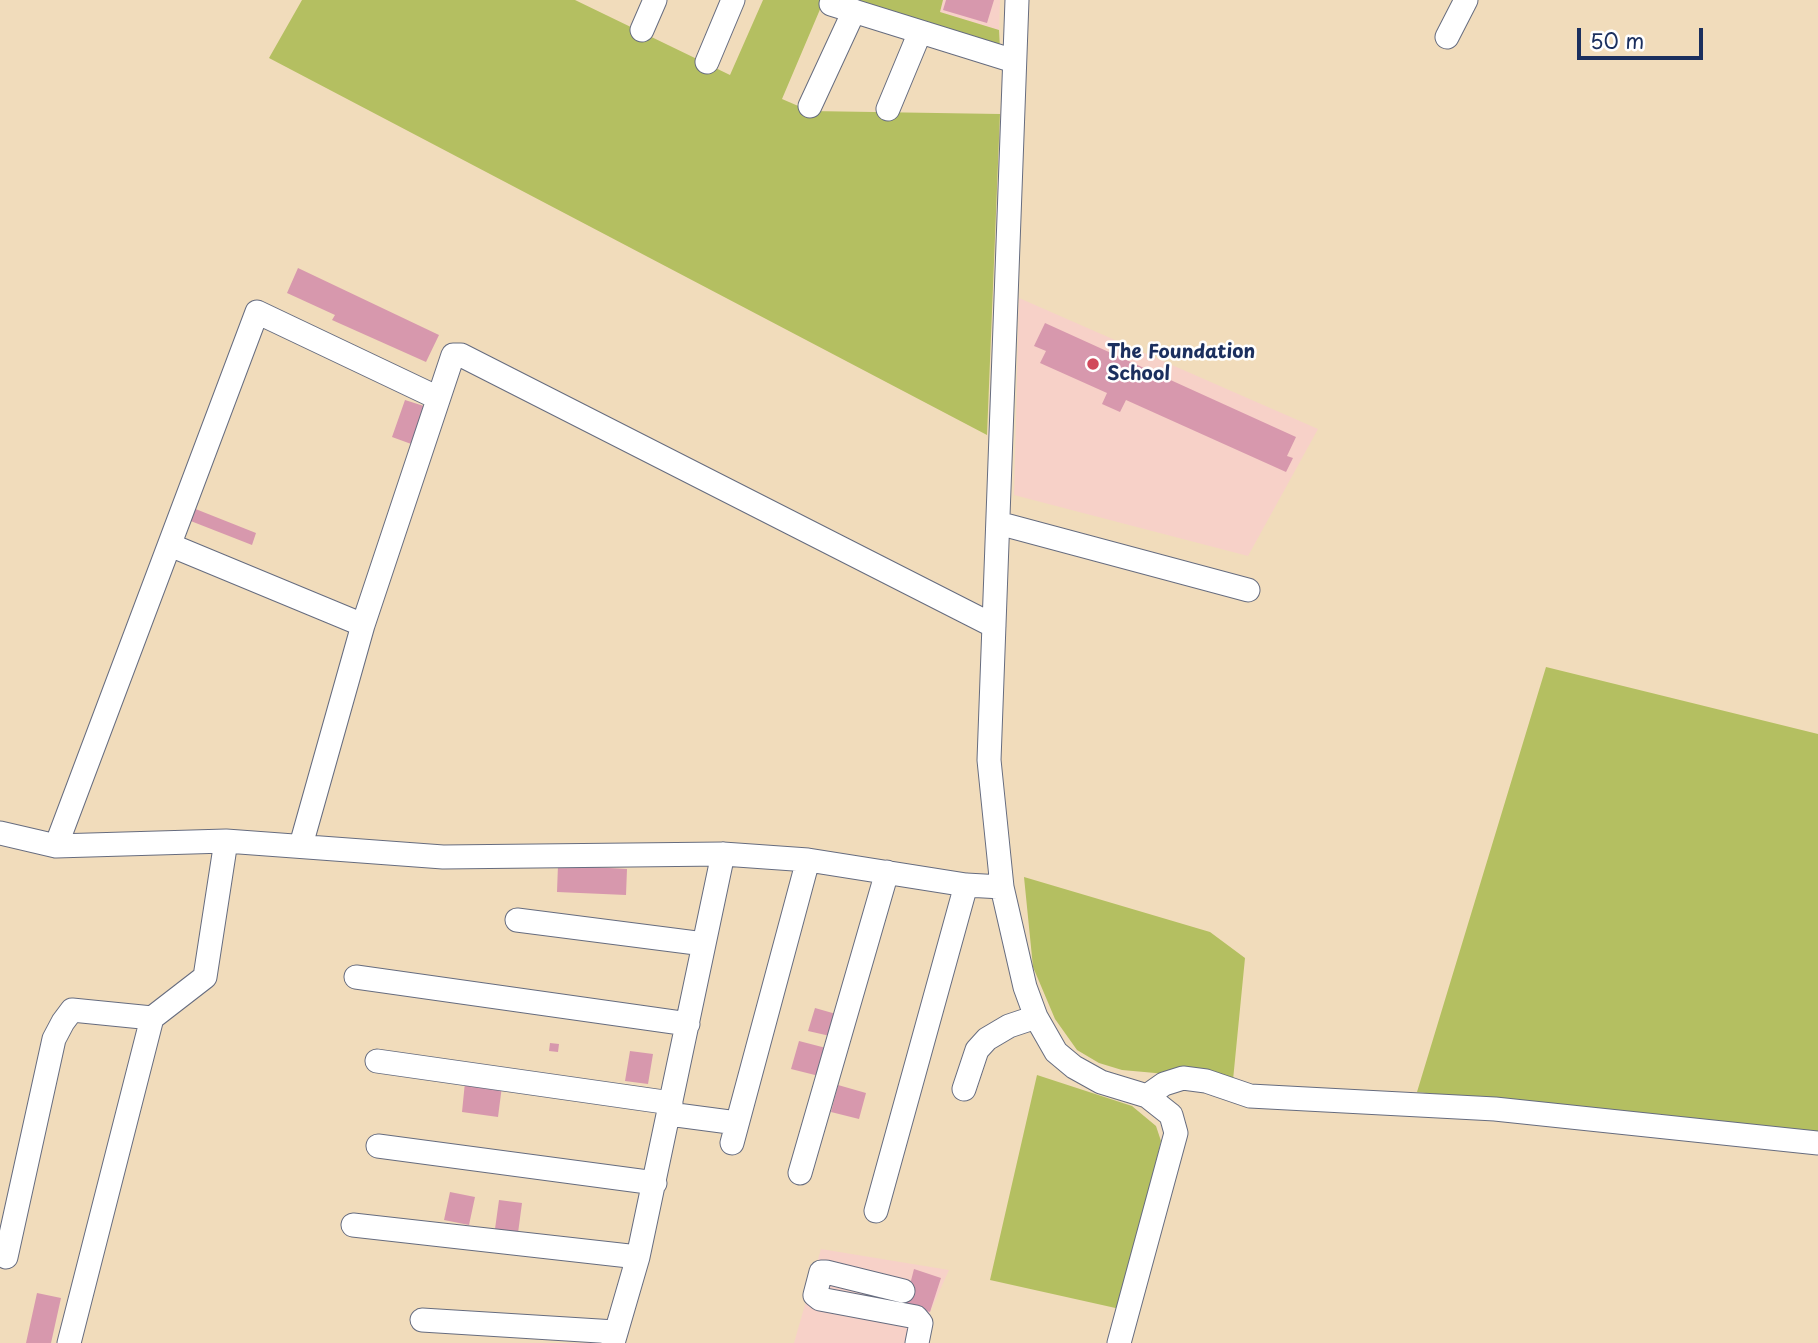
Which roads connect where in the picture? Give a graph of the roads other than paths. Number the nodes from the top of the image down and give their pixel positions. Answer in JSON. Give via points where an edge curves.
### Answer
{"nodes":[{"id":1,"x":655,"y":0,"type":"edge"},
{"id":2,"x":733,"y":0,"type":"edge"},
{"id":3,"x":1017,"y":0,"type":"edge"},
{"id":4,"x":1466,"y":0,"type":"edge"},
{"id":5,"x":831,"y":4,"type":"dead end"},
{"id":6,"x":854,"y":11,"type":"junction"},
{"id":7,"x":642,"y":30,"type":"dead end"},
{"id":8,"x":920,"y":32,"type":"junction"},
{"id":9,"x":1447,"y":37,"type":"dead end"},
{"id":10,"x":1014,"y":61,"type":"junction"},
{"id":11,"x":706,"y":62,"type":"dead end"},
{"id":12,"x":810,"y":106,"type":"dead end"},
{"id":13,"x":888,"y":110,"type":"dead end"},
{"id":14,"x":438,"y":398,"type":"junction"},
{"id":15,"x":998,"y":523,"type":"junction"},
{"id":16,"x":170,"y":545,"type":"junction"},
{"id":17,"x":1248,"y":590,"type":"dead end"},
{"id":18,"x":363,"y":625,"type":"junction"},
{"id":19,"x":994,"y":626,"type":"junction"},
{"id":20,"x":0,"y":833,"type":"edge"},
{"id":21,"x":226,"y":841,"type":"junction"},
{"id":22,"x":302,"y":845,"type":"junction"},
{"id":23,"x":56,"y":846,"type":"junction"},
{"id":24,"x":723,"y":854,"type":"junction"},
{"id":25,"x":808,"y":860,"type":"junction"},
{"id":26,"x":887,"y":872,"type":"junction"},
{"id":27,"x":966,"y":885,"type":"junction"},
{"id":28,"x":1002,"y":887,"type":"junction"},
{"id":29,"x":517,"y":920,"type":"dead end"},
{"id":30,"x":704,"y":944,"type":"junction"},
{"id":31,"x":356,"y":977,"type":"dead end"},
{"id":32,"x":1036,"y":1017,"type":"junction"},
{"id":33,"x":152,"y":1018,"type":"junction"},
{"id":34,"x":688,"y":1024,"type":"junction"},
{"id":35,"x":377,"y":1061,"type":"dead end"},
{"id":36,"x":964,"y":1089,"type":"dead end"},
{"id":37,"x":1147,"y":1096,"type":"junction"},
{"id":38,"x":670,"y":1108,"type":"junction"},
{"id":39,"x":1818,"y":1143,"type":"edge"},
{"id":40,"x":378,"y":1146,"type":"dead end"},
{"id":41,"x":800,"y":1173,"type":"dead end"},
{"id":42,"x":655,"y":1183,"type":"junction"},
{"id":43,"x":876,"y":1211,"type":"dead end"},
{"id":44,"x":353,"y":1225,"type":"dead end"},
{"id":45,"x":6,"y":1257,"type":"dead end"},
{"id":46,"x":638,"y":1257,"type":"junction"},
{"id":47,"x":903,"y":1291,"type":"dead end"},
{"id":48,"x":422,"y":1320,"type":"dead end"},
{"id":49,"x":614,"y":1338,"type":"edge"},
{"id":50,"x":69,"y":1343,"type":"edge"},
{"id":51,"x":917,"y":1343,"type":"edge"},
{"id":52,"x":1119,"y":1343,"type":"edge"}],
"edges":[{"from":1,"to":7,"type":"street"},
{"from":2,"to":11,"type":"street"},
{"from":3,"to":10,"type":"street"},
{"from":4,"to":9,"type":"street"},
{"from":5,"to":6,"type":"street"},
{"from":6,"to":8,"type":"street"},
{"from":6,"to":12,"type":"street"},
{"from":8,"to":10,"type":"street"},
{"from":8,"to":13,"type":"street"},
{"from":10,"to":15,"type":"street"},
{"from":14,"to":16,"type":"street","via":[[257,312]]},
{"from":14,"to":18,"type":"street"},
{"from":14,"to":19,"type":"street","via":[[451,358],[461,355]]},
{"from":15,"to":17,"type":"street"},
{"from":15,"to":19,"type":"street"},
{"from":16,"to":18,"type":"street"},
{"from":16,"to":23,"type":"street"},
{"from":18,"to":22,"type":"street"},
{"from":19,"to":28,"type":"street","via":[[989,760]]},
{"from":20,"to":23,"type":"street"},
{"from":21,"to":22,"type":"street"},
{"from":21,"to":23,"type":"street"},
{"from":21,"to":33,"type":"street","via":[[205,977]]},
{"from":22,"to":24,"type":"street","via":[[443,857]]},
{"from":24,"to":25,"type":"street"},
{"from":24,"to":30,"type":"street"},
{"from":25,"to":26,"type":"street"},
{"from":25,"to":38,"type":"street","via":[[734,1133]]},
{"from":26,"to":27,"type":"street"},
{"from":26,"to":41,"type":"street"},
{"from":27,"to":28,"type":"street"},
{"from":27,"to":43,"type":"street"},
{"from":28,"to":32,"type":"street"},
{"from":29,"to":30,"type":"street"},
{"from":30,"to":34,"type":"street"},
{"from":31,"to":34,"type":"street"},
{"from":32,"to":36,"type":"street","via":[[987,1040],[978,1050]]},
{"from":32,"to":37,"type":"street","via":[[1056,1052],[1074,1067],[1101,1082]]},
{"from":33,"to":45,"type":"street","via":[[72,1010],[63,1022],[54,1039]]},
{"from":33,"to":50,"type":"street"},
{"from":34,"to":38,"type":"street"},
{"from":35,"to":38,"type":"street"},
{"from":37,"to":39,"type":"street","via":[[1183,1078],[1250,1096],[1495,1109]]},
{"from":37,"to":52,"type":"street","via":[[1171,1115],[1176,1133]]},
{"from":38,"to":42,"type":"street"},
{"from":40,"to":42,"type":"street"},
{"from":42,"to":46,"type":"street"},
{"from":44,"to":46,"type":"street"},
{"from":46,"to":49,"type":"street"},
{"from":47,"to":51,"type":"street","via":[[821,1272],[815,1294],[820,1299],[916,1317],[921,1323]]},
{"from":48,"to":49,"type":"street"}]}
